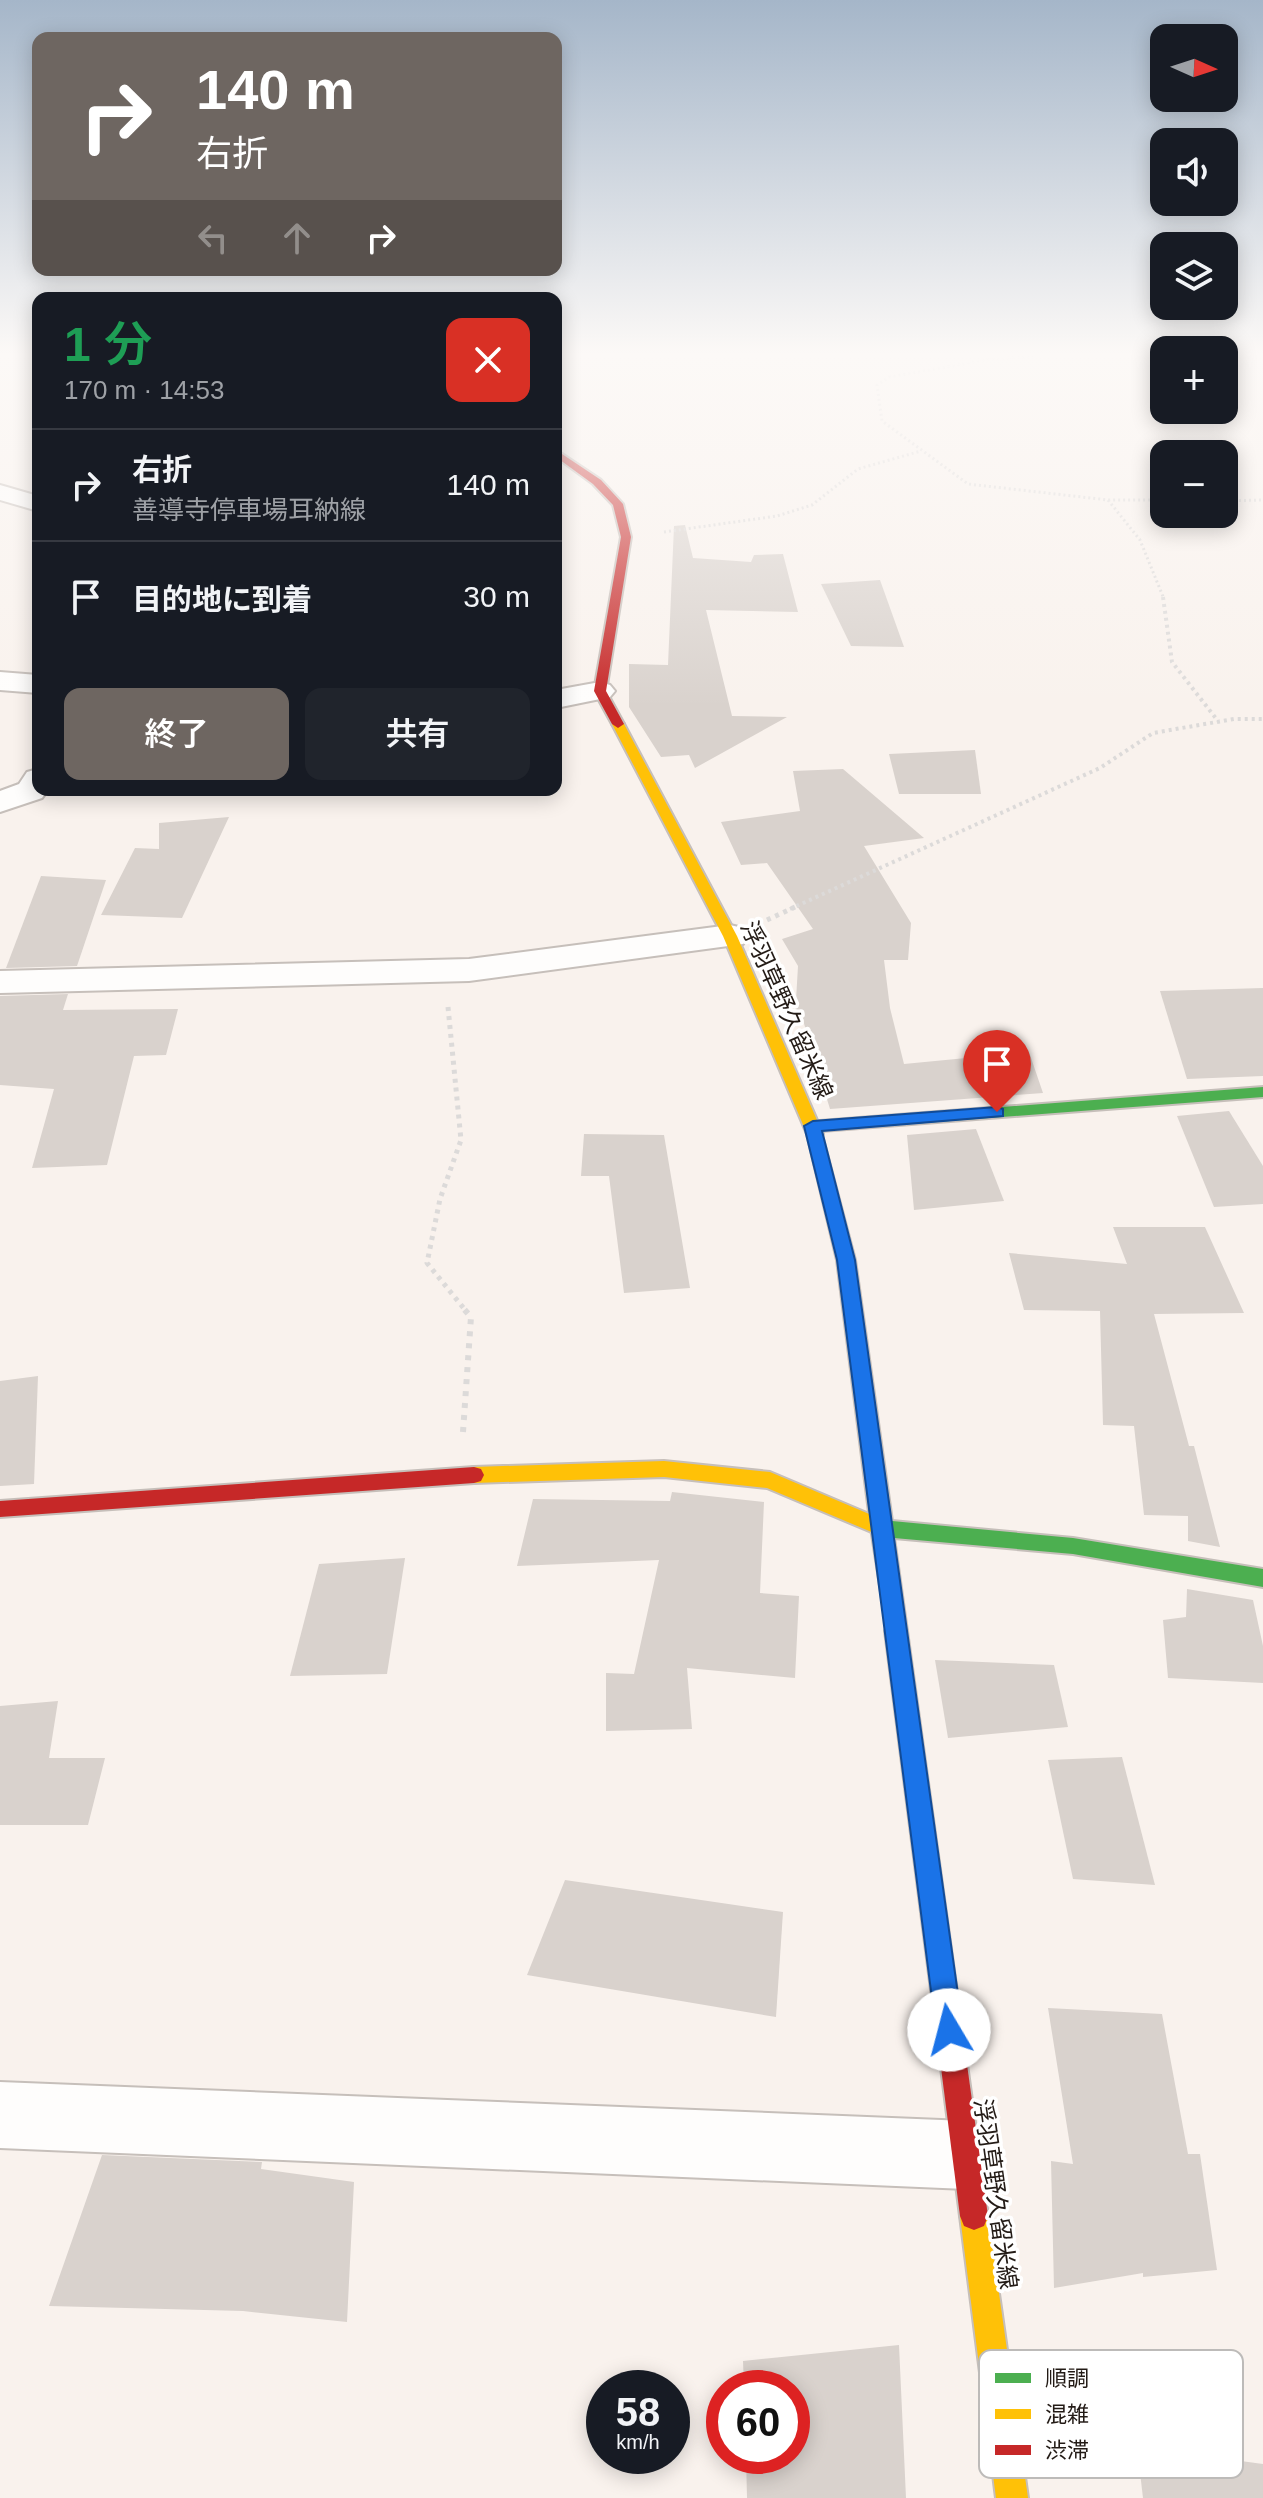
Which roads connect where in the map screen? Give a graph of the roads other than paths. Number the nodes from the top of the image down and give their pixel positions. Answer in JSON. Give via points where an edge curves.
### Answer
{"nodes":[{"id":1,"x":585,"y":474,"type":"edge"},
{"id":2,"x":0,"y":492,"type":"edge"},
{"id":3,"x":32,"y":502,"type":"edge"},
{"id":4,"x":0,"y":681,"type":"edge"},
{"id":5,"x":32,"y":684,"type":"edge"},
{"id":6,"x":600,"y":691,"type":"junction"},
{"id":7,"x":562,"y":698,"type":"edge"},
{"id":8,"x":32,"y":789,"type":"edge"},
{"id":9,"x":0,"y":802,"type":"edge"},
{"id":10,"x":730,"y":936,"type":"junction"},
{"id":11,"x":0,"y":982,"type":"edge"},
{"id":12,"x":1263,"y":1092,"type":"edge"},
{"id":13,"x":813,"y":1126,"type":"junction"},
{"id":14,"x":0,"y":1509,"type":"edge"},
{"id":15,"x":882,"y":1528,"type":"junction"},
{"id":16,"x":1263,"y":1578,"type":"edge"},
{"id":17,"x":0,"y":2115,"type":"edge"},
{"id":18,"x":966,"y":2155,"type":"junction"},
{"id":19,"x":992,"y":2350,"type":"edge"},
{"id":20,"x":1009,"y":2478,"type":"edge"},
{"id":21,"x":1012,"y":2498,"type":"edge"}],
"edges":[{"from":1,"to":6,"type":"main road","via":[[618,504],[626,537]]},
{"from":2,"to":3,"type":"street"},
{"from":4,"to":5,"type":"street"},
{"from":6,"to":7,"type":"street"},
{"from":6,"to":10,"type":"main road","name":"浮羽草野久留米線"},
{"from":8,"to":9,"type":"street"},
{"from":10,"to":11,"type":"street","via":[[445,971]]},
{"from":10,"to":13,"type":"main road","name":"浮羽草野久留米線"},
{"from":12,"to":13,"type":"main road"},
{"from":13,"to":15,"type":"main road","name":"浮羽草野久留米線","via":[[846,1260]]},
{"from":14,"to":15,"type":"main road","via":[[459,1475],[664,1469],[770,1480]]},
{"from":15,"to":16,"type":"main road","via":[[1073,1546]]},
{"from":15,"to":18,"type":"main road","name":"浮羽草野久留米線"},
{"from":17,"to":18,"type":"street"},
{"from":18,"to":19,"type":"main road","name":"浮羽草野久留米線"},
{"from":20,"to":21,"type":"main road","name":"浮羽草野久留米線"}]}
